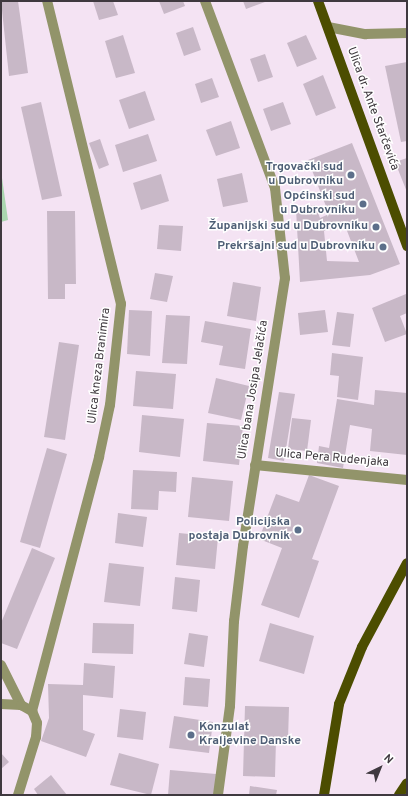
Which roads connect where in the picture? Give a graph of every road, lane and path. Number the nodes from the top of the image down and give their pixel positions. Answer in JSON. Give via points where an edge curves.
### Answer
{"nodes":[{"id":1,"x":47,"y":1,"type":"edge"},
{"id":2,"x":205,"y":1,"type":"edge"},
{"id":3,"x":318,"y":1,"type":"edge"},
{"id":4,"x":328,"y":27,"type":"junction"},
{"id":5,"x":407,"y":33,"type":"edge"},
{"id":6,"x":407,"y":246,"type":"edge"},
{"id":7,"x":255,"y":465,"type":"junction"},
{"id":8,"x":407,"y":480,"type":"edge"},
{"id":9,"x":407,"y":563,"type":"edge"},
{"id":10,"x":1,"y":665,"type":"edge"},
{"id":11,"x":1,"y":704,"type":"edge"},
{"id":12,"x":21,"y":705,"type":"junction"},
{"id":13,"x":32,"y":711,"type":"junction"},
{"id":14,"x":407,"y":783,"type":"edge"},
{"id":15,"x":18,"y":795,"type":"edge"},
{"id":16,"x":218,"y":795,"type":"edge"},
{"id":17,"x":324,"y":795,"type":"edge"},
{"id":18,"x":399,"y":795,"type":"edge"}],
"edges":[{"from":1,"to":13,"type":"street","name":"Ulica kneza Branimira","via":[[121,304],[110,405],[99,457]]},
{"from":2,"to":7,"type":"street","name":"Ulica bana Josipa Jelačića","via":[[263,150],[275,188],[281,226],[285,278]]},
{"from":3,"to":4,"type":"main road","name":"Ulica dr. Ante Starčevića"},
{"from":4,"to":5,"type":"street","name":"Ulica dr. Ante Starčevića","via":[[365,34]]},
{"from":4,"to":6,"type":"main road","name":"Ulica dr. Ante Starčevića"},
{"from":7,"to":8,"type":"street","name":"Ulica Pera Rudenjaka"},
{"from":7,"to":16,"type":"street","name":"Ulica bana Josipa Jelačića","via":[[234,622],[230,706]]},
{"from":9,"to":17,"type":"main road","via":[[362,647],[339,704]]},
{"from":10,"to":12,"type":"street"},
{"from":11,"to":12,"type":"street"},
{"from":12,"to":13,"type":"street"},
{"from":13,"to":15,"type":"street","via":[[37,723],[36,737]]},
{"from":14,"to":18,"type":"main road"}]}
